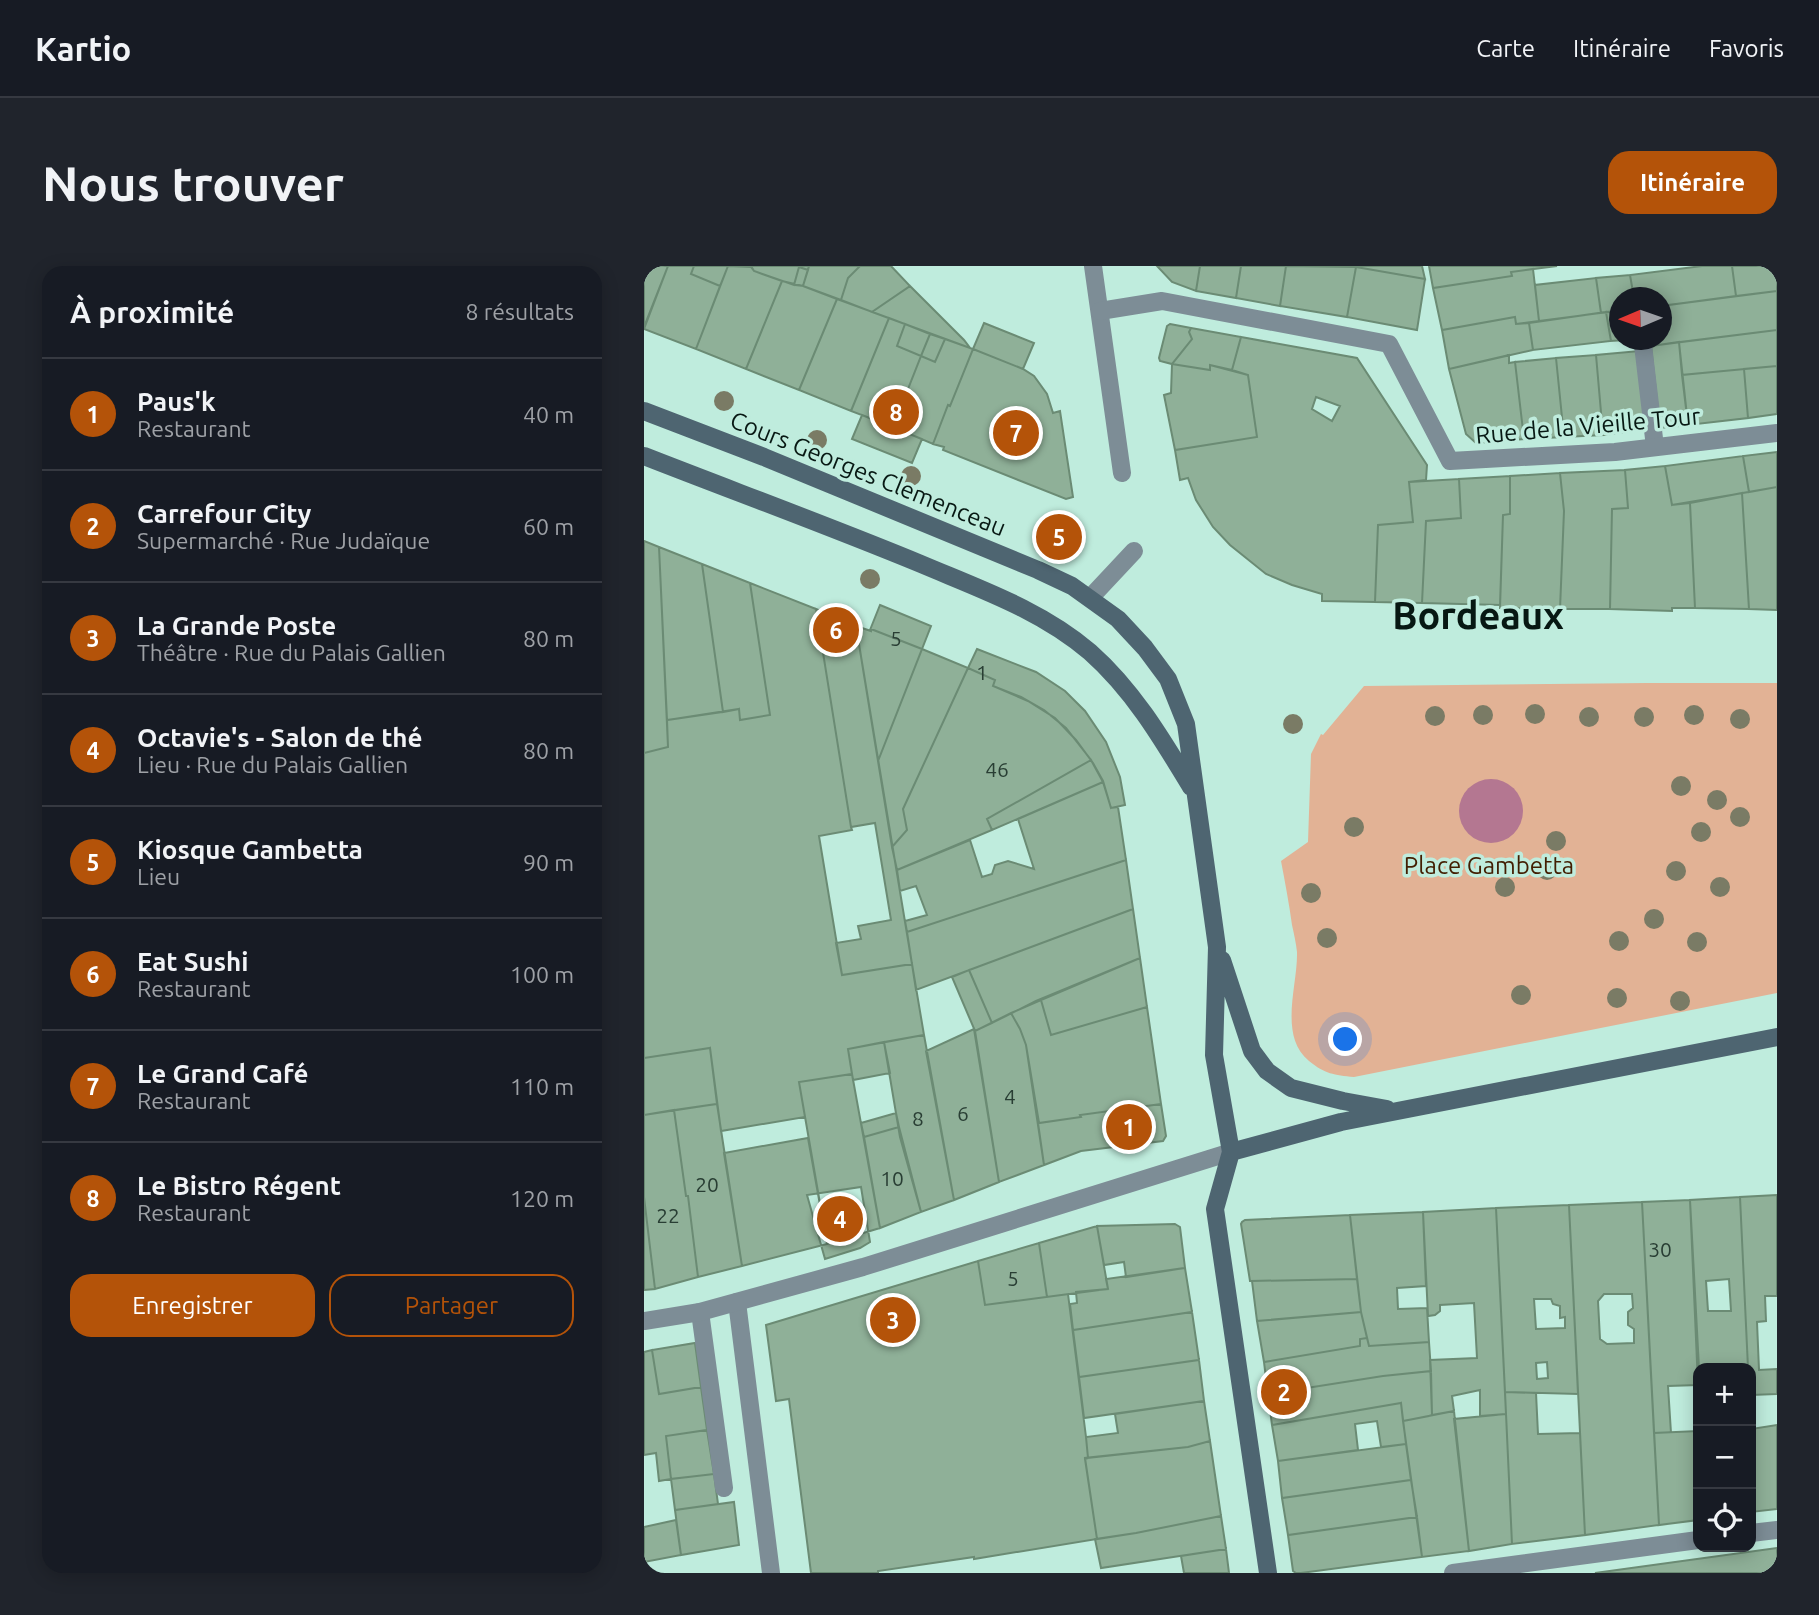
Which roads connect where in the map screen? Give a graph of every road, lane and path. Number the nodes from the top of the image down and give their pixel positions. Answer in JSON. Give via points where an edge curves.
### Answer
{"nodes":[{"id":1,"x":1093,"y":266,"type":"edge"},
{"id":2,"x":1100,"y":311,"type":"junction"},
{"id":3,"x":1644,"y":350,"type":"edge"},
{"id":4,"x":644,"y":411,"type":"edge"},
{"id":5,"x":1777,"y":433,"type":"edge"},
{"id":6,"x":1656,"y":447,"type":"junction"},
{"id":7,"x":644,"y":456,"type":"edge"},
{"id":8,"x":1122,"y":473,"type":"dead end"},
{"id":9,"x":1133,"y":551,"type":"dead end"},
{"id":10,"x":1090,"y":598,"type":"junction"},
{"id":11,"x":1195,"y":793,"type":"junction"},
{"id":12,"x":1217,"y":947,"type":"junction"},
{"id":13,"x":1777,"y":1037,"type":"edge"},
{"id":14,"x":1400,"y":1111,"type":"junction"},
{"id":15,"x":1231,"y":1152,"type":"junction"},
{"id":16,"x":737,"y":1302,"type":"junction"},
{"id":17,"x":699,"y":1311,"type":"junction"},
{"id":18,"x":644,"y":1321,"type":"edge"},
{"id":19,"x":724,"y":1488,"type":"dead end"},
{"id":20,"x":1777,"y":1530,"type":"edge"},
{"id":21,"x":1756,"y":1532,"type":"edge"},
{"id":22,"x":1693,"y":1541,"type":"edge"},
{"id":23,"x":771,"y":1573,"type":"edge"},
{"id":24,"x":1268,"y":1573,"type":"edge"},
{"id":25,"x":1453,"y":1573,"type":"edge"}],
"edges":[{"from":1,"to":2,"type":"street"},
{"from":2,"to":6,"type":"street","name":"Rue de la Vieille Tour","via":[[1162,301],[1389,344],[1450,461]]},
{"from":2,"to":8,"type":"street"},
{"from":3,"to":6,"type":"street"},
{"from":4,"to":10,"type":"main road","name":"Cours Georges Clemenceau","via":[[1038,570]]},
{"from":5,"to":6,"type":"street","name":"Rue de la Vieille Tour"},
{"from":7,"to":11,"type":"main road","via":[[899,555],[1046,620],[1116,678]]},
{"from":9,"to":10,"type":"street"},
{"from":10,"to":11,"type":"main road","via":[[1145,648],[1168,679],[1186,724]]},
{"from":11,"to":12,"type":"main road"},
{"from":12,"to":14,"type":"main road","via":[[1252,1051],[1267,1071],[1292,1088]]},
{"from":12,"to":15,"type":"main road","via":[[1214,1055]]},
{"from":13,"to":14,"type":"main road"},
{"from":14,"to":15,"type":"main road"},
{"from":15,"to":16,"type":"street"},
{"from":15,"to":24,"type":"main road","via":[[1215,1209]]},
{"from":16,"to":17,"type":"street"},
{"from":16,"to":23,"type":"street"},
{"from":17,"to":18,"type":"street"},
{"from":17,"to":19,"type":"street"},
{"from":20,"to":21,"type":"street"},
{"from":22,"to":25,"type":"street"}]}
